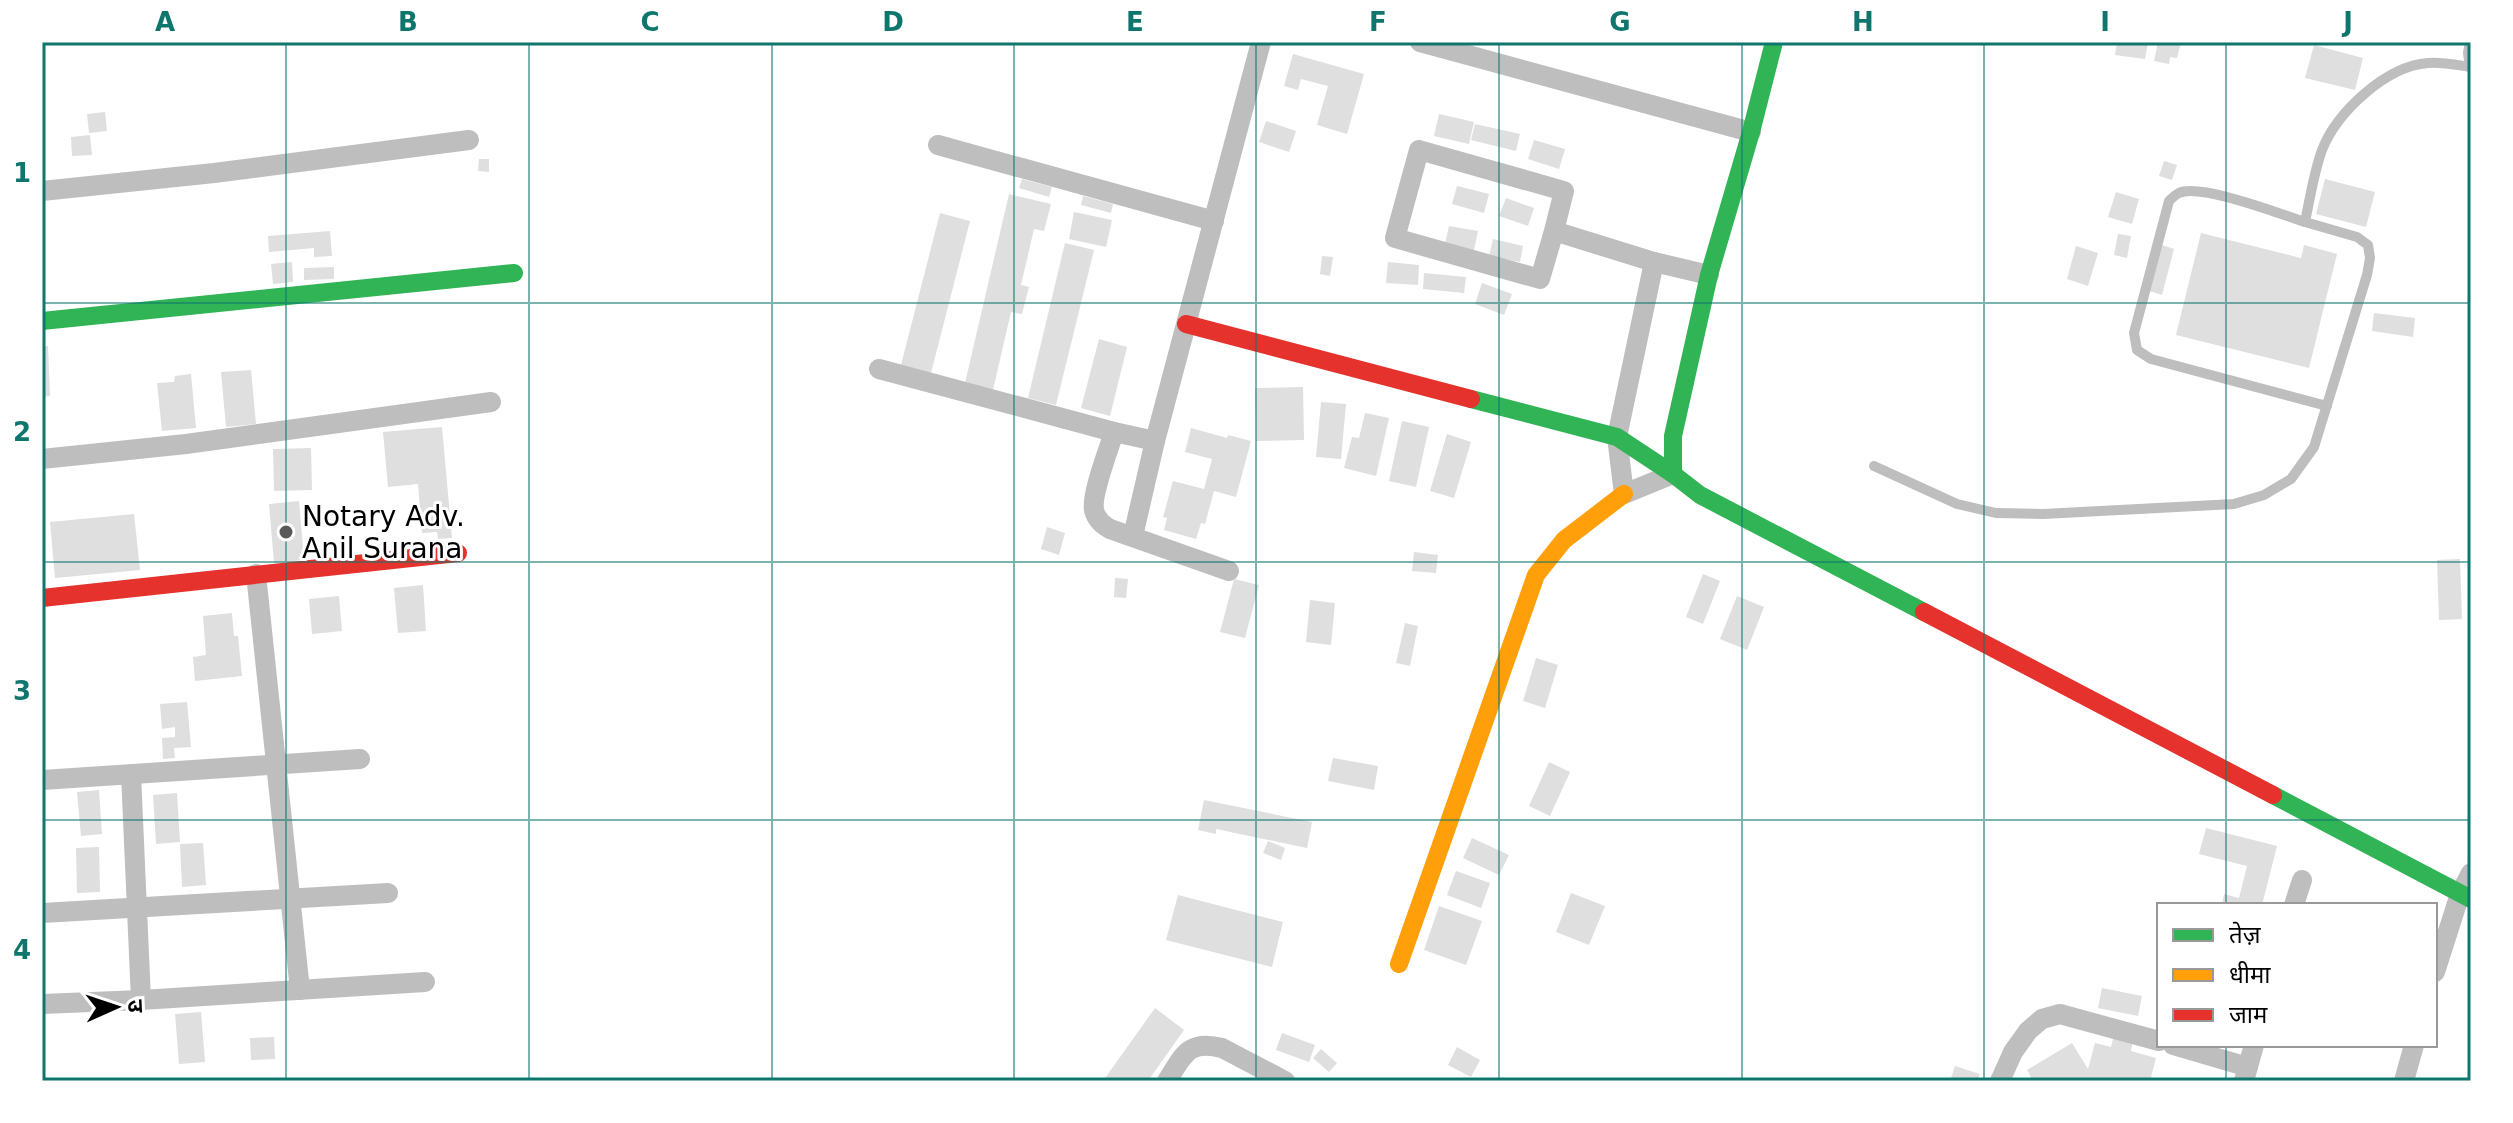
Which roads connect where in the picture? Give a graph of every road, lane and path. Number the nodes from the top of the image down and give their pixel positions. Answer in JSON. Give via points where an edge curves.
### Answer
{"nodes":[{"id":1,"x":1261,"y":42,"type":"edge"},
{"id":2,"x":1420,"y":42,"type":"edge"},
{"id":3,"x":1774,"y":42,"type":"edge"},
{"id":4,"x":2470,"y":42,"type":"edge"},
{"id":5,"x":2471,"y":67,"type":"edge"},
{"id":6,"x":1751,"y":132,"type":"junction"},
{"id":7,"x":469,"y":140,"type":"dead end"},
{"id":8,"x":938,"y":145,"type":"dead end"},
{"id":9,"x":42,"y":191,"type":"edge"},
{"id":10,"x":1214,"y":221,"type":"junction"},
{"id":11,"x":2305,"y":222,"type":"junction"},
{"id":12,"x":1554,"y":231,"type":"junction"},
{"id":13,"x":1654,"y":262,"type":"junction"},
{"id":14,"x":514,"y":273,"type":"dead end"},
{"id":15,"x":1709,"y":275,"type":"junction"},
{"id":16,"x":42,"y":321,"type":"edge"},
{"id":17,"x":1186,"y":324,"type":"junction"},
{"id":18,"x":879,"y":369,"type":"dead end"},
{"id":19,"x":491,"y":402,"type":"dead end"},
{"id":20,"x":2327,"y":406,"type":"junction"},
{"id":21,"x":1114,"y":432,"type":"junction"},
{"id":22,"x":1617,"y":437,"type":"junction"},
{"id":23,"x":1155,"y":441,"type":"junction"},
{"id":24,"x":42,"y":459,"type":"edge"},
{"id":25,"x":1874,"y":466,"type":"dead end"},
{"id":26,"x":1673,"y":474,"type":"junction"},
{"id":27,"x":1624,"y":494,"type":"junction"},
{"id":28,"x":1133,"y":536,"type":"junction"},
{"id":29,"x":458,"y":553,"type":"dead end"},
{"id":30,"x":1229,"y":571,"type":"dead end"},
{"id":31,"x":256,"y":574,"type":"junction"},
{"id":32,"x":42,"y":598,"type":"edge"},
{"id":33,"x":360,"y":759,"type":"dead end"},
{"id":34,"x":276,"y":765,"type":"junction"},
{"id":35,"x":131,"y":774,"type":"junction"},
{"id":36,"x":42,"y":780,"type":"edge"},
{"id":37,"x":2471,"y":873,"type":"edge"},
{"id":38,"x":2302,"y":880,"type":"dead end"},
{"id":39,"x":388,"y":893,"type":"dead end"},
{"id":40,"x":2465,"y":897,"type":"edge"},
{"id":41,"x":291,"y":900,"type":"junction"},
{"id":42,"x":2295,"y":903,"type":"edge"},
{"id":43,"x":136,"y":909,"type":"junction"},
{"id":44,"x":42,"y":913,"type":"edge"},
{"id":45,"x":1399,"y":964,"type":"dead end"},
{"id":46,"x":2437,"y":967,"type":"edge"},
{"id":47,"x":425,"y":982,"type":"dead end"},
{"id":48,"x":300,"y":990,"type":"junction"},
{"id":49,"x":141,"y":1000,"type":"junction"},
{"id":50,"x":42,"y":1004,"type":"edge"},
{"id":51,"x":2157,"y":1040,"type":"edge"},
{"id":52,"x":2178,"y":1047,"type":"edge"},
{"id":53,"x":2253,"y":1047,"type":"edge"},
{"id":54,"x":2413,"y":1047,"type":"edge"},
{"id":55,"x":2246,"y":1074,"type":"edge"},
{"id":56,"x":1167,"y":1081,"type":"edge"},
{"id":57,"x":1285,"y":1081,"type":"edge"},
{"id":58,"x":2000,"y":1081,"type":"edge"},
{"id":59,"x":2404,"y":1081,"type":"edge"}],
"edges":[{"from":1,"to":10,"type":"street"},
{"from":2,"to":6,"type":"street"},
{"from":3,"to":6,"type":"street"},
{"from":4,"to":5,"type":"lane"},
{"from":5,"to":11,"type":"lane","via":[[2428,63],[2407,68],[2343,113],[2321,152]]},
{"from":6,"to":15,"type":"street"},
{"from":7,"to":9,"type":"street"},
{"from":8,"to":10,"type":"street"},
{"from":10,"to":17,"type":"street"},
{"from":11,"to":20,"type":"lane","via":[[2357,237],[2368,245],[2370,258]]},
{"from":11,"to":20,"type":"lane","via":[[2214,194],[2179,192],[2169,201],[2134,333],[2137,350],[2151,359]]},
{"from":12,"to":12,"type":"street","via":[[1540,279],[1395,238],[1419,150],[1564,191]]},
{"from":12,"to":13,"type":"street"},
{"from":13,"to":15,"type":"street"},
{"from":13,"to":22,"type":"street"},
{"from":14,"to":16,"type":"street"},
{"from":15,"to":26,"type":"street","via":[[1673,436]]},
{"from":17,"to":22,"type":"street"},
{"from":17,"to":23,"type":"street"},
{"from":18,"to":21,"type":"street"},
{"from":19,"to":24,"type":"street"},
{"from":20,"to":25,"type":"lane","via":[[2314,447],[2291,479],[2234,504],[1996,513],[1957,504]]},
{"from":21,"to":23,"type":"street"},
{"from":21,"to":28,"type":"street","via":[[1094,511],[1103,525]]},
{"from":22,"to":26,"type":"street"},
{"from":22,"to":27,"type":"street"},
{"from":23,"to":28,"type":"street"},
{"from":26,"to":27,"type":"street"},
{"from":26,"to":40,"type":"street","via":[[1700,495]]},
{"from":27,"to":45,"type":"street","via":[[1551,551],[1536,575]]},
{"from":28,"to":30,"type":"street"},
{"from":29,"to":31,"type":"street"},
{"from":31,"to":32,"type":"street"},
{"from":31,"to":34,"type":"street"},
{"from":33,"to":34,"type":"street"},
{"from":34,"to":35,"type":"street"},
{"from":34,"to":41,"type":"street"},
{"from":35,"to":36,"type":"street"},
{"from":35,"to":43,"type":"street"},
{"from":37,"to":40,"type":"street"},
{"from":38,"to":42,"type":"street"},
{"from":39,"to":41,"type":"street"},
{"from":40,"to":46,"type":"street"},
{"from":41,"to":43,"type":"street"},
{"from":41,"to":48,"type":"street"},
{"from":43,"to":44,"type":"street"},
{"from":43,"to":49,"type":"street"},
{"from":47,"to":48,"type":"street"},
{"from":48,"to":49,"type":"street"},
{"from":49,"to":50,"type":"street"},
{"from":51,"to":58,"type":"street","via":[[2060,1014],[2042,1019],[2028,1031]]},
{"from":52,"to":55,"type":"street"},
{"from":53,"to":55,"type":"street"},
{"from":54,"to":59,"type":"street"},
{"from":56,"to":57,"type":"street","via":[[1197,1045],[1222,1048]]}]}
